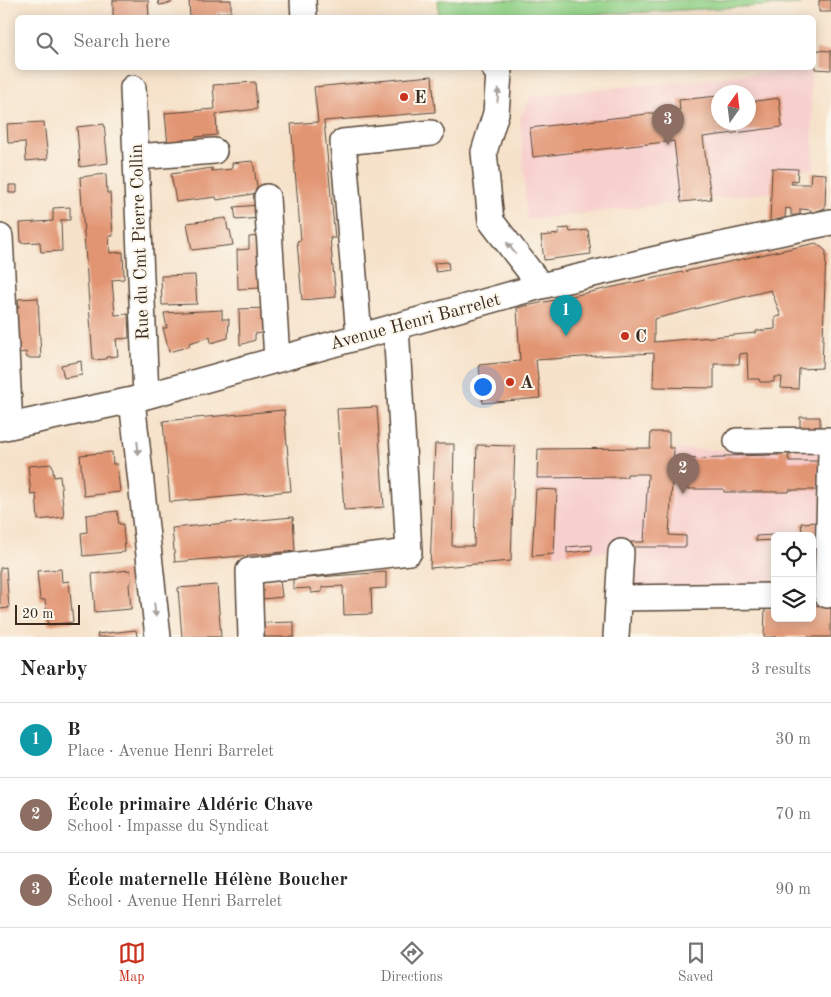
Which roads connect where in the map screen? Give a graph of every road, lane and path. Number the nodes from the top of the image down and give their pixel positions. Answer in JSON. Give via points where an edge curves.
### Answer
{"nodes":[{"id":1,"x":303,"y":0,"type":"edge"},
{"id":2,"x":304,"y":15,"type":"edge"},
{"id":3,"x":496,"y":70,"type":"edge"},
{"id":4,"x":133,"y":88,"type":"dead end"},
{"id":5,"x":430,"y":133,"type":"dead end"},
{"id":6,"x":214,"y":152,"type":"dead end"},
{"id":7,"x":136,"y":157,"type":"junction"},
{"id":8,"x":267,"y":197,"type":"dead end"},
{"id":9,"x":831,"y":222,"type":"edge"},
{"id":10,"x":0,"y":236,"type":"edge"},
{"id":11,"x":541,"y":286,"type":"junction"},
{"id":12,"x":396,"y":326,"type":"junction"},
{"id":13,"x":360,"y":336,"type":"junction"},
{"id":14,"x":277,"y":359,"type":"junction"},
{"id":15,"x":139,"y":398,"type":"junction"},
{"id":16,"x":5,"y":427,"type":"edge"},
{"id":17,"x":737,"y":440,"type":"dead end"},
{"id":18,"x":831,"y":440,"type":"edge"},
{"id":19,"x":831,"y":452,"type":"edge"},
{"id":20,"x":622,"y":552,"type":"dead end"},
{"id":21,"x":823,"y":595,"type":"edge"},
{"id":22,"x":765,"y":596,"type":"edge"},
{"id":23,"x":619,"y":598,"type":"junction"},
{"id":24,"x":158,"y":637,"type":"edge"},
{"id":25,"x":251,"y":637,"type":"edge"},
{"id":26,"x":616,"y":637,"type":"edge"}],
"edges":[{"from":1,"to":2,"type":"street"},
{"from":11,"to":3,"type":"street","one_way":true,"via":[[491,221],[484,152],[496,114],[499,74]]},
{"from":4,"to":7,"type":"street","name":"Rue du Cmt Pierre Collin"},
{"from":5,"to":13,"type":"street","via":[[343,142]]},
{"from":6,"to":7,"type":"street"},
{"from":7,"to":15,"type":"street","name":"Rue du Cmt Pierre Collin"},
{"from":8,"to":14,"type":"street"},
{"from":9,"to":11,"type":"street","name":"Avenue Henri Barrelet"},
{"from":10,"to":16,"type":"street"},
{"from":11,"to":12,"type":"street","name":"Avenue Henri Barrelet"},
{"from":12,"to":13,"type":"street","name":"Avenue Henri Barrelet"},
{"from":12,"to":25,"type":"street","via":[[409,552],[249,571]]},
{"from":13,"to":14,"type":"street","name":"Avenue Henri Barrelet"},
{"from":14,"to":15,"type":"street","name":"Avenue Henri Barrelet"},
{"from":15,"to":16,"type":"street","name":"Avenue Henri Barrelet"},
{"from":15,"to":24,"type":"street","name":"Rue du Cmt Pierre Collin","one_way":true},
{"from":17,"to":18,"type":"street"},
{"from":19,"to":21,"type":"street"},
{"from":20,"to":23,"type":"street"},
{"from":22,"to":23,"type":"street"},
{"from":23,"to":26,"type":"street"}]}
